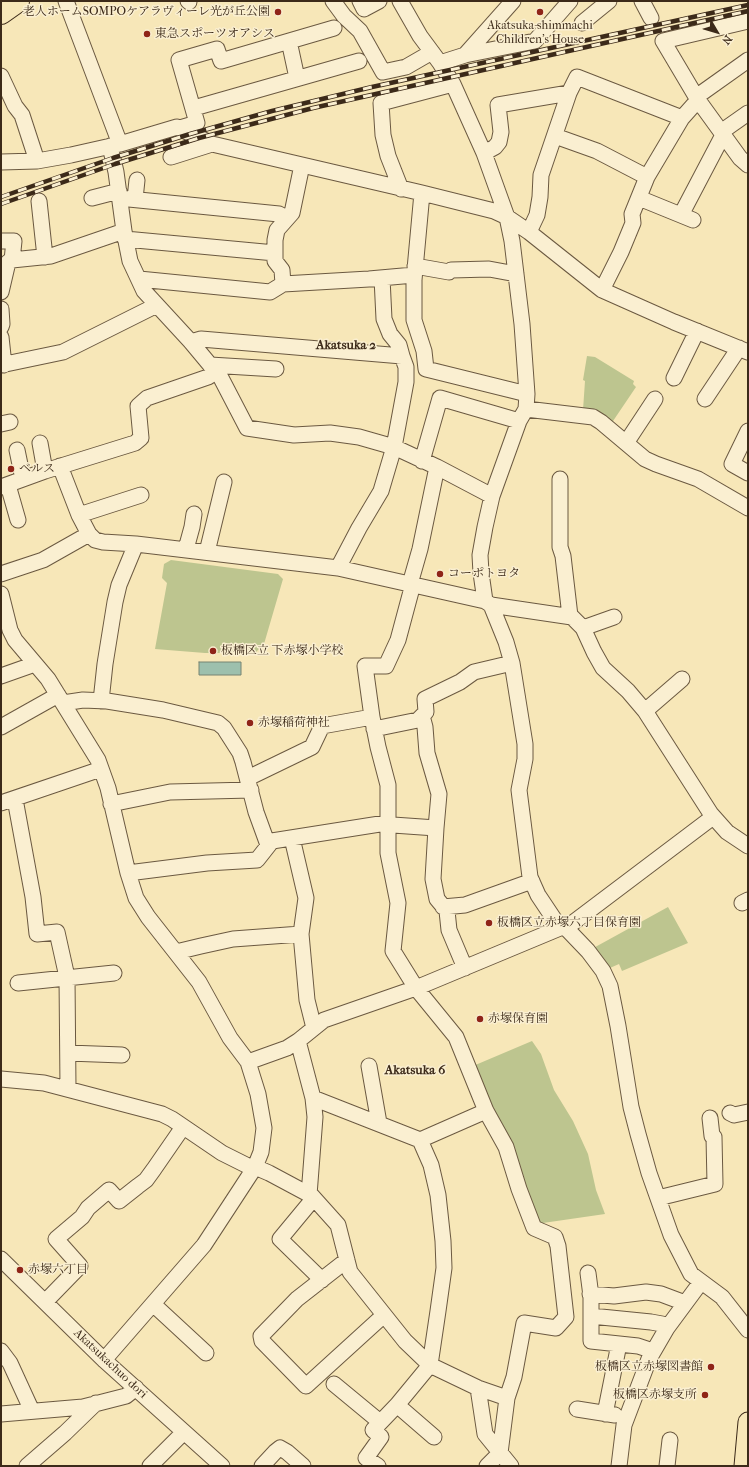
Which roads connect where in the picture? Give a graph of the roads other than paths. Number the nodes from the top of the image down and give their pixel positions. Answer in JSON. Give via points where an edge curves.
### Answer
{"nodes":[{"id":1,"x":18,"y":1,"type":"edge"},
{"id":2,"x":66,"y":1,"type":"edge"},
{"id":3,"x":333,"y":1,"type":"edge"},
{"id":4,"x":360,"y":1,"type":"edge"},
{"id":5,"x":379,"y":1,"type":"edge"},
{"id":6,"x":513,"y":1,"type":"edge"},
{"id":7,"x":570,"y":1,"type":"edge"},
{"id":8,"x":609,"y":1,"type":"edge"},
{"id":9,"x":642,"y":1,"type":"edge"},
{"id":10,"x":406,"y":4,"type":"edge"},
{"id":11,"x":1,"y":13,"type":"edge"},
{"id":12,"x":652,"y":18,"type":"dead end"},
{"id":13,"x":748,"y":21,"type":"edge"},
{"id":14,"x":582,"y":23,"type":"dead end"},
{"id":15,"x":334,"y":28,"type":"dead end"},
{"id":16,"x":289,"y":41,"type":"junction"},
{"id":17,"x":465,"y":55,"type":"junction"},
{"id":18,"x":436,"y":57,"type":"junction"},
{"id":19,"x":359,"y":60,"type":"dead end"},
{"id":20,"x":748,"y":60,"type":"edge"},
{"id":21,"x":1,"y":76,"type":"edge"},
{"id":22,"x":297,"y":78,"type":"junction"},
{"id":23,"x":453,"y":84,"type":"junction"},
{"id":24,"x":569,"y":93,"type":"junction"},
{"id":25,"x":697,"y":98,"type":"junction"},
{"id":26,"x":194,"y":108,"type":"junction"},
{"id":27,"x":748,"y":113,"type":"edge"},
{"id":28,"x":682,"y":118,"type":"junction"},
{"id":29,"x":180,"y":128,"type":"junction"},
{"id":30,"x":722,"y":134,"type":"junction"},
{"id":31,"x":555,"y":136,"type":"junction"},
{"id":32,"x":212,"y":144,"type":"junction"},
{"id":33,"x":115,"y":145,"type":"junction"},
{"id":34,"x":484,"y":153,"type":"junction"},
{"id":35,"x":171,"y":157,"type":"dead end"},
{"id":36,"x":37,"y":161,"type":"junction"},
{"id":37,"x":1,"y":162,"type":"edge"},
{"id":38,"x":302,"y":165,"type":"junction"},
{"id":39,"x":748,"y":165,"type":"edge"},
{"id":40,"x":647,"y":178,"type":"junction"},
{"id":41,"x":137,"y":180,"type":"dead end"},
{"id":42,"x":401,"y":188,"type":"junction"},
{"id":43,"x":422,"y":193,"type":"junction"},
{"id":44,"x":119,"y":194,"type":"junction"},
{"id":45,"x":92,"y":198,"type":"dead end"},
{"id":46,"x":639,"y":198,"type":"junction"},
{"id":47,"x":135,"y":199,"type":"junction"},
{"id":48,"x":39,"y":201,"type":"dead end"},
{"id":49,"x":507,"y":217,"type":"junction"},
{"id":50,"x":287,"y":218,"type":"junction"},
{"id":51,"x":529,"y":232,"type":"junction"},
{"id":52,"x":125,"y":235,"type":"junction"},
{"id":53,"x":1,"y":240,"type":"edge"},
{"id":54,"x":275,"y":253,"type":"junction"},
{"id":55,"x":45,"y":257,"type":"junction"},
{"id":56,"x":12,"y":260,"type":"junction"},
{"id":57,"x":415,"y":270,"type":"junction"},
{"id":58,"x":516,"y":274,"type":"junction"},
{"id":59,"x":382,"y":278,"type":"junction"},
{"id":60,"x":139,"y":279,"type":"junction"},
{"id":61,"x":2,"y":282,"type":"edge"},
{"id":62,"x":283,"y":284,"type":"junction"},
{"id":63,"x":602,"y":290,"type":"junction"},
{"id":64,"x":157,"y":305,"type":"junction"},
{"id":65,"x":1,"y":309,"type":"edge"},
{"id":66,"x":1,"y":313,"type":"edge"},
{"id":67,"x":1,"y":327,"type":"edge"},
{"id":68,"x":697,"y":332,"type":"junction"},
{"id":69,"x":1,"y":337,"type":"edge"},
{"id":70,"x":191,"y":342,"type":"junction"},
{"id":71,"x":269,"y":344,"type":"junction"},
{"id":72,"x":743,"y":350,"type":"edge"},
{"id":73,"x":402,"y":356,"type":"junction"},
{"id":74,"x":2,"y":365,"type":"edge"},
{"id":75,"x":213,"y":368,"type":"junction"},
{"id":76,"x":674,"y":378,"type":"dead end"},
{"id":77,"x":655,"y":399,"type":"dead end"},
{"id":78,"x":705,"y":400,"type":"dead end"},
{"id":79,"x":524,"y":408,"type":"junction"},
{"id":80,"x":748,"y":431,"type":"edge"},
{"id":81,"x":40,"y":443,"type":"dead end"},
{"id":82,"x":626,"y":443,"type":"junction"},
{"id":83,"x":394,"y":447,"type":"junction"},
{"id":84,"x":17,"y":450,"type":"dead end"},
{"id":85,"x":422,"y":461,"type":"junction"},
{"id":86,"x":60,"y":466,"type":"junction"},
{"id":87,"x":437,"y":467,"type":"junction"},
{"id":88,"x":45,"y":471,"type":"junction"},
{"id":89,"x":748,"y":473,"type":"edge"},
{"id":90,"x":22,"y":479,"type":"junction"},
{"id":91,"x":560,"y":479,"type":"dead end"},
{"id":92,"x":224,"y":482,"type":"dead end"},
{"id":93,"x":4,"y":486,"type":"edge"},
{"id":94,"x":141,"y":495,"type":"dead end"},
{"id":95,"x":492,"y":496,"type":"junction"},
{"id":96,"x":748,"y":508,"type":"edge"},
{"id":97,"x":194,"y":514,"type":"dead end"},
{"id":98,"x":79,"y":515,"type":"junction"},
{"id":99,"x":18,"y":520,"type":"dead end"},
{"id":100,"x":89,"y":534,"type":"junction"},
{"id":101,"x":136,"y":544,"type":"junction"},
{"id":102,"x":186,"y":549,"type":"junction"},
{"id":103,"x":207,"y":552,"type":"junction"},
{"id":104,"x":338,"y":568,"type":"junction"},
{"id":105,"x":1,"y":574,"type":"edge"},
{"id":106,"x":412,"y":584,"type":"junction"},
{"id":107,"x":1,"y":594,"type":"edge"},
{"id":108,"x":488,"y":603,"type":"junction"},
{"id":109,"x":570,"y":616,"type":"junction"},
{"id":110,"x":614,"y":617,"type":"dead end"},
{"id":111,"x":5,"y":626,"type":"edge"},
{"id":112,"x":583,"y":628,"type":"junction"},
{"id":113,"x":512,"y":663,"type":"junction"},
{"id":114,"x":35,"y":664,"type":"junction"},
{"id":115,"x":1,"y":676,"type":"edge"},
{"id":116,"x":682,"y":679,"type":"dead end"},
{"id":117,"x":61,"y":699,"type":"junction"},
{"id":118,"x":101,"y":701,"type":"junction"},
{"id":119,"x":645,"y":711,"type":"junction"},
{"id":120,"x":422,"y":716,"type":"junction"},
{"id":121,"x":373,"y":723,"type":"junction"},
{"id":122,"x":1,"y":727,"type":"edge"},
{"id":123,"x":101,"y":768,"type":"junction"},
{"id":124,"x":250,"y":784,"type":"junction"},
{"id":125,"x":8,"y":801,"type":"edge"},
{"id":126,"x":111,"y":804,"type":"junction"},
{"id":127,"x":712,"y":815,"type":"junction"},
{"id":128,"x":389,"y":824,"type":"junction"},
{"id":129,"x":436,"y":828,"type":"junction"},
{"id":130,"x":292,"y":838,"type":"junction"},
{"id":131,"x":268,"y":845,"type":"junction"},
{"id":132,"x":748,"y":846,"type":"edge"},
{"id":133,"x":128,"y":873,"type":"junction"},
{"id":134,"x":532,"y":881,"type":"junction"},
{"id":135,"x":443,"y":907,"type":"junction"},
{"id":136,"x":563,"y":928,"type":"junction"},
{"id":137,"x":301,"y":934,"type":"junction"},
{"id":138,"x":176,"y":952,"type":"junction"},
{"id":139,"x":465,"y":968,"type":"junction"},
{"id":140,"x":114,"y":973,"type":"dead end"},
{"id":141,"x":67,"y":977,"type":"junction"},
{"id":142,"x":18,"y":982,"type":"dead end"},
{"id":143,"x":416,"y":988,"type":"junction"},
{"id":144,"x":314,"y":1028,"type":"junction"},
{"id":145,"x":298,"y":1041,"type":"junction"},
{"id":146,"x":68,"y":1053,"type":"junction"},
{"id":147,"x":122,"y":1055,"type":"dead end"},
{"id":148,"x":248,"y":1062,"type":"junction"},
{"id":149,"x":369,"y":1066,"type":"dead end"},
{"id":150,"x":1,"y":1079,"type":"edge"},
{"id":151,"x":68,"y":1088,"type":"junction"},
{"id":152,"x":313,"y":1098,"type":"junction"},
{"id":153,"x":486,"y":1111,"type":"junction"},
{"id":154,"x":748,"y":1112,"type":"edge"},
{"id":155,"x":730,"y":1113,"type":"dead end"},
{"id":156,"x":710,"y":1118,"type":"dead end"},
{"id":157,"x":380,"y":1123,"type":"junction"},
{"id":158,"x":183,"y":1127,"type":"junction"},
{"id":159,"x":420,"y":1140,"type":"junction"},
{"id":160,"x":254,"y":1168,"type":"junction"},
{"id":161,"x":311,"y":1197,"type":"junction"},
{"id":162,"x":658,"y":1198,"type":"junction"},
{"id":163,"x":1,"y":1259,"type":"edge"},
{"id":164,"x":347,"y":1260,"type":"junction"},
{"id":165,"x":588,"y":1273,"type":"dead end"},
{"id":166,"x":322,"y":1280,"type":"junction"},
{"id":167,"x":701,"y":1282,"type":"junction"},
{"id":168,"x":590,"y":1294,"type":"junction"},
{"id":169,"x":45,"y":1302,"type":"junction"},
{"id":170,"x":685,"y":1303,"type":"junction"},
{"id":171,"x":153,"y":1304,"type":"junction"},
{"id":172,"x":384,"y":1315,"type":"junction"},
{"id":173,"x":591,"y":1316,"type":"junction"},
{"id":174,"x":667,"y":1328,"type":"junction"},
{"id":175,"x":748,"y":1330,"type":"edge"},
{"id":176,"x":619,"y":1344,"type":"junction"},
{"id":177,"x":1,"y":1351,"type":"edge"},
{"id":178,"x":653,"y":1351,"type":"junction"},
{"id":179,"x":206,"y":1353,"type":"dead end"},
{"id":180,"x":104,"y":1360,"type":"junction"},
{"id":181,"x":430,"y":1365,"type":"junction"},
{"id":182,"x":334,"y":1384,"type":"dead end"},
{"id":183,"x":136,"y":1388,"type":"junction"},
{"id":184,"x":478,"y":1388,"type":"junction"},
{"id":185,"x":507,"y":1398,"type":"junction"},
{"id":186,"x":96,"y":1403,"type":"junction"},
{"id":187,"x":397,"y":1405,"type":"junction"},
{"id":188,"x":577,"y":1410,"type":"dead end"},
{"id":189,"x":32,"y":1411,"type":"junction"},
{"id":190,"x":1,"y":1414,"type":"edge"},
{"id":191,"x":605,"y":1414,"type":"junction"},
{"id":192,"x":626,"y":1417,"type":"junction"},
{"id":193,"x":380,"y":1422,"type":"junction"},
{"id":194,"x":748,"y":1422,"type":"edge"},
{"id":195,"x":184,"y":1432,"type":"junction"},
{"id":196,"x":434,"y":1437,"type":"dead end"},
{"id":197,"x":670,"y":1440,"type":"dead end"},
{"id":198,"x":500,"y":1453,"type":"junction"},
{"id":199,"x":27,"y":1466,"type":"edge"},
{"id":200,"x":150,"y":1466,"type":"edge"},
{"id":201,"x":222,"y":1466,"type":"edge"},
{"id":202,"x":262,"y":1466,"type":"edge"},
{"id":203,"x":304,"y":1466,"type":"edge"},
{"id":204,"x":378,"y":1466,"type":"edge"},
{"id":205,"x":487,"y":1466,"type":"edge"},
{"id":206,"x":511,"y":1466,"type":"edge"},
{"id":207,"x":619,"y":1466,"type":"edge"},
{"id":208,"x":667,"y":1466,"type":"edge"},
{"id":209,"x":744,"y":1466,"type":"edge"}],
"edges":[{"from":1,"to":11,"type":"highway"},
{"from":2,"to":33,"type":"street"},
{"from":3,"to":18,"type":"street","via":[[360,31],[383,72]]},
{"from":4,"to":5,"type":"street","via":[[364,9]]},
{"from":6,"to":17,"type":"street"},
{"from":7,"to":17,"type":"street","via":[[535,41]]},
{"from":8,"to":14,"type":"street"},
{"from":9,"to":12,"type":"street"},
{"from":10,"to":18,"type":"street","via":[[420,36]]},
{"from":13,"to":25,"type":"street","via":[[663,41]]},
{"from":15,"to":16,"type":"street"},
{"from":16,"to":22,"type":"street"},
{"from":16,"to":26,"type":"street","via":[[220,61],[217,49],[179,60]]},
{"from":17,"to":18,"type":"street"},
{"from":18,"to":23,"type":"street"},
{"from":19,"to":22,"type":"street"},
{"from":20,"to":25,"type":"street"},
{"from":21,"to":36,"type":"street","via":[[22,115]]},
{"from":22,"to":26,"type":"street"},
{"from":23,"to":34,"type":"street"},
{"from":23,"to":42,"type":"street","via":[[381,103],[383,136]]},
{"from":24,"to":28,"type":"street","via":[[577,76]]},
{"from":24,"to":31,"type":"street"},
{"from":24,"to":34,"type":"street","via":[[498,105],[501,132],[499,142]]},
{"from":25,"to":28,"type":"street"},
{"from":25,"to":30,"type":"street"},
{"from":26,"to":29,"type":"street","via":[[197,123]]},
{"from":27,"to":30,"type":"street"},
{"from":28,"to":40,"type":"street"},
{"from":29,"to":32,"type":"street"},
{"from":29,"to":33,"type":"street"},
{"from":30,"to":39,"type":"street"},
{"from":30,"to":46,"type":"street","via":[[687,217]]},
{"from":31,"to":40,"type":"street","via":[[597,151]]},
{"from":31,"to":51,"type":"street","via":[[542,175],[537,214]]},
{"from":32,"to":35,"type":"street"},
{"from":32,"to":38,"type":"street"},
{"from":33,"to":36,"type":"street"},
{"from":33,"to":44,"type":"street"},
{"from":34,"to":49,"type":"street"},
{"from":36,"to":37,"type":"street"},
{"from":38,"to":42,"type":"street"},
{"from":38,"to":50,"type":"street","via":[[292,213]]},
{"from":40,"to":46,"type":"street"},
{"from":41,"to":47,"type":"street"},
{"from":42,"to":43,"type":"street"},
{"from":43,"to":49,"type":"street","via":[[494,211]]},
{"from":43,"to":57,"type":"street"},
{"from":44,"to":45,"type":"street"},
{"from":44,"to":47,"type":"street"},
{"from":44,"to":52,"type":"street"},
{"from":46,"to":63,"type":"street","via":[[632,214],[634,223]]},
{"from":47,"to":50,"type":"street","via":[[279,214]]},
{"from":48,"to":55,"type":"street"},
{"from":49,"to":51,"type":"street"},
{"from":49,"to":58,"type":"street"},
{"from":50,"to":54,"type":"street","via":[[277,230]]},
{"from":51,"to":63,"type":"street"},
{"from":52,"to":54,"type":"street"},
{"from":52,"to":55,"type":"street"},
{"from":52,"to":60,"type":"street","via":[[130,261]]},
{"from":53,"to":56,"type":"street","via":[[14,241]]},
{"from":54,"to":62,"type":"street","via":[[275,261],[282,270]]},
{"from":55,"to":56,"type":"street"},
{"from":56,"to":61,"type":"street","via":[[8,262]]},
{"from":57,"to":58,"type":"street","via":[[449,272],[489,269]]},
{"from":57,"to":59,"type":"street"},
{"from":57,"to":79,"type":"street","via":[[414,320],[424,351],[426,368]]},
{"from":58,"to":79,"type":"street","via":[[522,324]]},
{"from":59,"to":62,"type":"street"},
{"from":59,"to":73,"type":"street","via":[[384,319],[390,334],[399,345]]},
{"from":60,"to":62,"type":"street","via":[[270,292]]},
{"from":60,"to":64,"type":"street","via":[[144,291]]},
{"from":63,"to":68,"type":"street"},
{"from":64,"to":70,"type":"street"},
{"from":64,"to":74,"type":"street","via":[[63,352]]},
{"from":65,"to":66,"type":"street"},
{"from":66,"to":67,"type":"street"},
{"from":68,"to":72,"type":"street"},
{"from":68,"to":76,"type":"street"},
{"from":69,"to":74,"type":"street"},
{"from":70,"to":71,"type":"street","via":[[201,339]]},
{"from":70,"to":75,"type":"street"},
{"from":71,"to":73,"type":"street"},
{"from":71,"to":75,"type":"street","via":[[271,368]]},
{"from":72,"to":78,"type":"street"},
{"from":73,"to":83,"type":"street","via":[[406,367],[406,382]]},
{"from":75,"to":83,"type":"street","via":[[221,378],[247,428],[294,435],[330,433],[358,437]]},
{"from":75,"to":86,"type":"street","via":[[208,377],[147,398],[138,406],[141,438],[135,443]]},
{"from":77,"to":82,"type":"street"},
{"from":79,"to":82,"type":"street","via":[[593,417]]},
{"from":79,"to":85,"type":"street","via":[[440,398]]},
{"from":79,"to":95,"type":"street"},
{"from":80,"to":89,"type":"street","via":[[732,464]]},
{"from":81,"to":88,"type":"street"},
{"from":82,"to":96,"type":"street","via":[[645,459],[698,479]]},
{"from":83,"to":85,"type":"street"},
{"from":83,"to":104,"type":"street","via":[[381,491]]},
{"from":84,"to":90,"type":"street"},
{"from":85,"to":87,"type":"street"},
{"from":86,"to":88,"type":"street"},
{"from":86,"to":98,"type":"street"},
{"from":87,"to":95,"type":"street"},
{"from":87,"to":106,"type":"street"},
{"from":88,"to":90,"type":"street"},
{"from":90,"to":93,"type":"street"},
{"from":91,"to":109,"type":"street","via":[[560,547]]},
{"from":92,"to":103,"type":"street"},
{"from":93,"to":99,"type":"street"},
{"from":94,"to":98,"type":"street"},
{"from":95,"to":108,"type":"street","via":[[480,555]]},
{"from":97,"to":102,"type":"street"},
{"from":98,"to":100,"type":"street"},
{"from":100,"to":101,"type":"street","via":[[102,542]]},
{"from":100,"to":105,"type":"street","via":[[43,560]]},
{"from":101,"to":102,"type":"street"},
{"from":101,"to":118,"type":"street","via":[[119,585],[115,602]]},
{"from":102,"to":103,"type":"street"},
{"from":103,"to":104,"type":"street"},
{"from":104,"to":106,"type":"street"},
{"from":106,"to":108,"type":"street"},
{"from":106,"to":121,"type":"street","via":[[398,640],[386,666],[365,666]]},
{"from":107,"to":111,"type":"street"},
{"from":108,"to":109,"type":"street"},
{"from":108,"to":113,"type":"street","via":[[506,642]]},
{"from":109,"to":112,"type":"street"},
{"from":110,"to":112,"type":"street"},
{"from":111,"to":114,"type":"street"},
{"from":112,"to":119,"type":"street","via":[[603,668]]},
{"from":113,"to":120,"type":"street","via":[[474,672],[460,682],[425,699],[426,712]]},
{"from":113,"to":134,"type":"street","via":[[524,744],[525,760],[520,790]]},
{"from":114,"to":115,"type":"street"},
{"from":114,"to":117,"type":"street"},
{"from":116,"to":119,"type":"street"},
{"from":117,"to":118,"type":"street"},
{"from":117,"to":122,"type":"street"},
{"from":117,"to":123,"type":"street"},
{"from":118,"to":124,"type":"street","via":[[163,710],[218,724],[224,728],[240,752]]},
{"from":119,"to":127,"type":"street"},
{"from":120,"to":121,"type":"street","via":[[418,720]]},
{"from":120,"to":129,"type":"street","via":[[427,753],[439,794]]},
{"from":121,"to":124,"type":"street","via":[[322,726],[312,747]]},
{"from":121,"to":128,"type":"street","via":[[388,785]]},
{"from":123,"to":125,"type":"street"},
{"from":123,"to":126,"type":"street"},
{"from":124,"to":126,"type":"street","via":[[170,792]]},
{"from":124,"to":131,"type":"street","via":[[256,812]]},
{"from":125,"to":141,"type":"street","via":[[33,896],[37,934],[57,932]]},
{"from":126,"to":133,"type":"street"},
{"from":127,"to":132,"type":"street","via":[[727,832]]},
{"from":127,"to":136,"type":"street"},
{"from":128,"to":129,"type":"street"},
{"from":128,"to":130,"type":"street"},
{"from":128,"to":143,"type":"street","via":[[388,853],[398,902],[392,951]]},
{"from":129,"to":135,"type":"street","via":[[433,879],[437,899]]},
{"from":130,"to":131,"type":"street","via":[[272,841]]},
{"from":130,"to":137,"type":"street","via":[[306,898]]},
{"from":131,"to":133,"type":"street","via":[[257,860],[207,863]]},
{"from":133,"to":138,"type":"street","via":[[136,898]]},
{"from":134,"to":135,"type":"street","via":[[465,905]]},
{"from":134,"to":136,"type":"street","via":[[538,895]]},
{"from":135,"to":139,"type":"street","via":[[449,930]]},
{"from":136,"to":139,"type":"street"},
{"from":136,"to":162,"type":"street","via":[[588,951],[603,971],[610,986],[631,1107]]},
{"from":137,"to":138,"type":"street","via":[[233,939]]},
{"from":137,"to":144,"type":"street","via":[[307,1000]]},
{"from":138,"to":148,"type":"street","via":[[199,982],[230,1038]]},
{"from":139,"to":143,"type":"street"},
{"from":140,"to":141,"type":"street"},
{"from":141,"to":142,"type":"street"},
{"from":141,"to":146,"type":"street"},
{"from":143,"to":144,"type":"street","via":[[324,1020]]},
{"from":143,"to":153,"type":"street","via":[[456,1038]]},
{"from":144,"to":145,"type":"street"},
{"from":145,"to":148,"type":"street","via":[[287,1048]]},
{"from":145,"to":152,"type":"street"},
{"from":146,"to":147,"type":"street"},
{"from":146,"to":151,"type":"street"},
{"from":148,"to":160,"type":"street","via":[[258,1094],[264,1128],[261,1152]]},
{"from":149,"to":157,"type":"street"},
{"from":150,"to":151,"type":"street"},
{"from":151,"to":158,"type":"street","via":[[162,1114]]},
{"from":152,"to":157,"type":"street"},
{"from":152,"to":161,"type":"street","via":[[315,1117]]},
{"from":153,"to":159,"type":"street"},
{"from":153,"to":185,"type":"street","via":[[506,1146],[534,1228],[555,1237],[566,1317],[556,1328],[524,1323],[514,1377]]},
{"from":154,"to":155,"type":"street","via":[[734,1115]]},
{"from":156,"to":162,"type":"street","via":[[714,1137],[715,1184]]},
{"from":157,"to":159,"type":"street"},
{"from":158,"to":160,"type":"street","via":[[222,1153]]},
{"from":158,"to":169,"type":"street","via":[[146,1180],[119,1201],[108,1190],[56,1239],[80,1266]]},
{"from":159,"to":181,"type":"street","via":[[431,1165],[438,1195],[443,1241],[444,1268]]},
{"from":160,"to":161,"type":"street","via":[[269,1173]]},
{"from":160,"to":171,"type":"street","via":[[204,1245]]},
{"from":161,"to":164,"type":"street","via":[[338,1225]]},
{"from":161,"to":166,"type":"street","via":[[280,1239]]},
{"from":162,"to":167,"type":"street","via":[[671,1235],[691,1274]]},
{"from":163,"to":169,"type":"street","name":"Akatsukachuo dori"},
{"from":164,"to":166,"type":"street"},
{"from":164,"to":172,"type":"street","via":[[350,1272]]},
{"from":165,"to":168,"type":"street"},
{"from":166,"to":172,"type":"street","via":[[297,1299],[261,1336],[262,1341],[306,1386]]},
{"from":167,"to":170,"type":"street"},
{"from":167,"to":175,"type":"street","via":[[722,1297]]},
{"from":168,"to":170,"type":"street","via":[[614,1296],[646,1292],[661,1294]]},
{"from":168,"to":173,"type":"street"},
{"from":169,"to":180,"type":"street","name":"Akatsukachuo dori"},
{"from":170,"to":174,"type":"street"},
{"from":171,"to":179,"type":"street"},
{"from":171,"to":180,"type":"street"},
{"from":172,"to":181,"type":"street","via":[[405,1341]]},
{"from":173,"to":174,"type":"street","via":[[651,1322]]},
{"from":173,"to":176,"type":"street","via":[[591,1341]]},
{"from":174,"to":178,"type":"street"},
{"from":176,"to":178,"type":"street"},
{"from":176,"to":191,"type":"street"},
{"from":177,"to":189,"type":"street","via":[[10,1363]]},
{"from":178,"to":192,"type":"street"},
{"from":180,"to":183,"type":"street","name":"Akatsukachuo dori"},
{"from":181,"to":184,"type":"street"},
{"from":181,"to":187,"type":"street"},
{"from":182,"to":193,"type":"street"},
{"from":183,"to":186,"type":"street","via":[[126,1396]]},
{"from":183,"to":195,"type":"street","name":"Akatsukachuo dori"},
{"from":184,"to":185,"type":"street"},
{"from":184,"to":198,"type":"street","via":[[485,1434]]},
{"from":185,"to":198,"type":"street"},
{"from":186,"to":189,"type":"street","via":[[83,1407]]},
{"from":186,"to":199,"type":"street"},
{"from":187,"to":193,"type":"street"},
{"from":187,"to":196,"type":"street"},
{"from":188,"to":191,"type":"street"},
{"from":189,"to":190,"type":"street"},
{"from":191,"to":192,"type":"street"},
{"from":192,"to":207,"type":"street"},
{"from":193,"to":204,"type":"street","via":[[373,1430],[381,1437],[366,1458]]},
{"from":194,"to":209,"type":"main road"},
{"from":195,"to":200,"type":"street"},
{"from":195,"to":201,"type":"street","name":"Akatsukachuo dori"},
{"from":197,"to":208,"type":"street"},
{"from":198,"to":205,"type":"street"},
{"from":198,"to":206,"type":"street"},
{"from":202,"to":203,"type":"street","via":[[280,1448]]}]}
